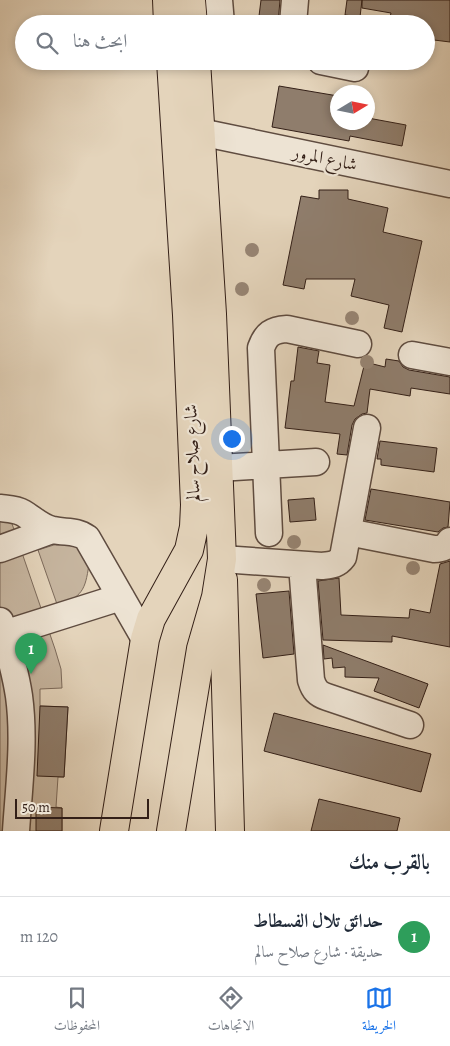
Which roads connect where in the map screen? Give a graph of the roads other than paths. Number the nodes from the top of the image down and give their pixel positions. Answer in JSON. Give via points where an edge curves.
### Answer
{"nodes":[{"id":1,"x":167,"y":0,"type":"edge"},
{"id":2,"x":192,"y":0,"type":"edge"},
{"id":3,"x":219,"y":0,"type":"edge"},
{"id":4,"x":294,"y":0,"type":"edge"},
{"id":5,"x":168,"y":15,"type":"edge"},
{"id":6,"x":193,"y":15,"type":"edge"},
{"id":7,"x":220,"y":15,"type":"edge"},
{"id":8,"x":293,"y":15,"type":"edge"},
{"id":9,"x":171,"y":70,"type":"edge"},
{"id":10,"x":197,"y":70,"type":"edge"},
{"id":11,"x":200,"y":132,"type":"junction"},
{"id":12,"x":450,"y":184,"type":"edge"},
{"id":13,"x":358,"y":344,"type":"dead end"},
{"id":14,"x":412,"y":354,"type":"dead end"},
{"id":15,"x":450,"y":362,"type":"edge"},
{"id":16,"x":367,"y":428,"type":"dead end"},
{"id":17,"x":316,"y":462,"type":"dead end"},
{"id":18,"x":266,"y":465,"type":"junction"},
{"id":19,"x":218,"y":468,"type":"junction"},
{"id":20,"x":0,"y":508,"type":"edge"},
{"id":21,"x":52,"y":530,"type":"junction"},
{"id":22,"x":269,"y":532,"type":"dead end"},
{"id":23,"x":348,"y":532,"type":"junction"},
{"id":24,"x":450,"y":541,"type":"edge"},
{"id":25,"x":0,"y":549,"type":"edge"},
{"id":26,"x":222,"y":559,"type":"junction"},
{"id":27,"x":302,"y":565,"type":"junction"},
{"id":28,"x":121,"y":597,"type":"junction"},
{"id":29,"x":2,"y":627,"type":"edge"},
{"id":30,"x":145,"y":639,"type":"junction"},
{"id":31,"x":410,"y":725,"type":"dead end"},
{"id":32,"x":11,"y":825,"type":"edge"},
{"id":33,"x":114,"y":831,"type":"edge"},
{"id":34,"x":171,"y":831,"type":"edge"},
{"id":35,"x":230,"y":831,"type":"edge"}],
"edges":[{"from":1,"to":5,"type":"main road"},
{"from":2,"to":6,"type":"main road"},
{"from":3,"to":7,"type":"street"},
{"from":4,"to":8,"type":"street"},
{"from":9,"to":30,"type":"main road","name":"شارع صلاح سالم","via":[[187,315],[194,528],[189,550],[151,619]]},
{"from":10,"to":11,"type":"main road","name":"شارع صلاح سالم"},
{"from":11,"to":12,"type":"street","name":"شارع المرور"},
{"from":11,"to":19,"type":"main road","name":"شارع صلاح سالم"},
{"from":13,"to":18,"type":"street","via":[[287,329],[275,330],[265,337],[261,348]]},
{"from":14,"to":15,"type":"street"},
{"from":16,"to":23,"type":"street"},
{"from":17,"to":18,"type":"street"},
{"from":18,"to":19,"type":"street"},
{"from":18,"to":22,"type":"street"},
{"from":19,"to":26,"type":"main road","name":"شارع صلاح سالم"},
{"from":20,"to":21,"type":"street","via":[[22,512]]},
{"from":21,"to":25,"type":"street"},
{"from":21,"to":28,"type":"street","via":[[73,532],[87,538]]},
{"from":23,"to":24,"type":"street","via":[[434,549],[441,549]]},
{"from":23,"to":27,"type":"street","via":[[340,562],[322,566]]},
{"from":26,"to":27,"type":"street"},
{"from":26,"to":34,"type":"main road","name":"شارع صلاح سالم","via":[[216,597],[201,649]]},
{"from":26,"to":35,"type":"main road","name":"شارع صلاح سالم"},
{"from":27,"to":31,"type":"street","via":[[314,688],[328,698]]},
{"from":28,"to":29,"type":"street"},
{"from":28,"to":30,"type":"street"},
{"from":29,"to":32,"type":"street","via":[[15,675],[22,740]]},
{"from":30,"to":33,"type":"main road","name":"شارع صلاح سالم"}]}
